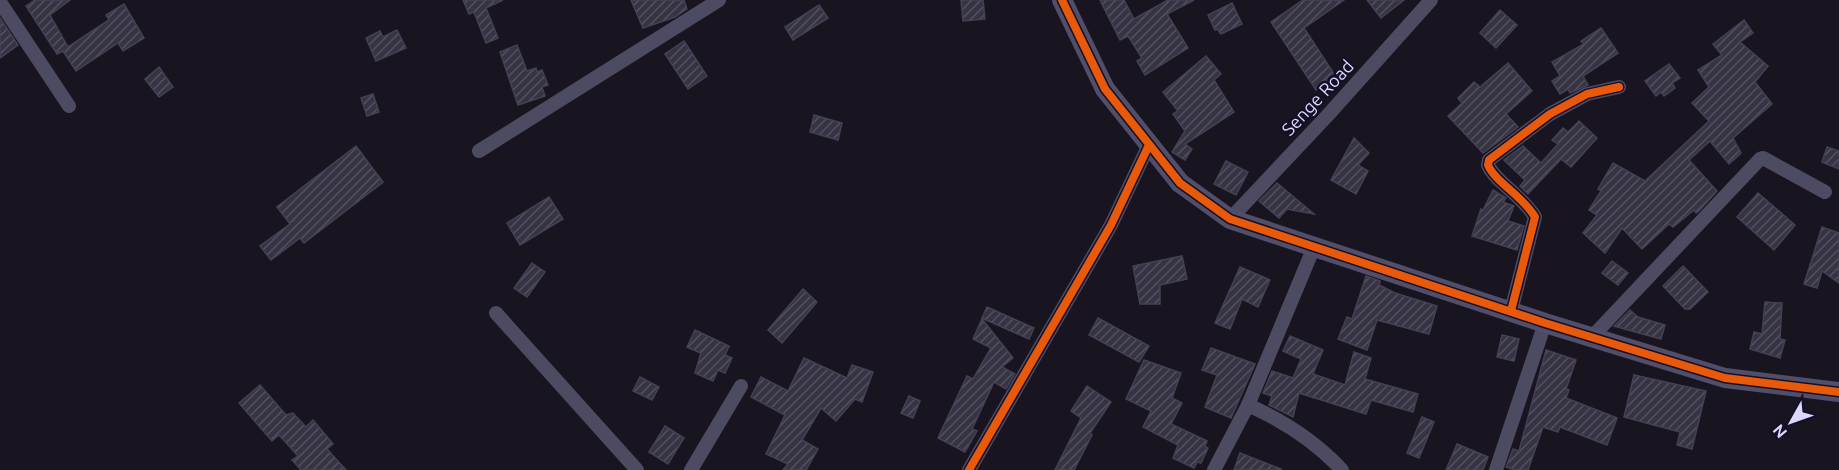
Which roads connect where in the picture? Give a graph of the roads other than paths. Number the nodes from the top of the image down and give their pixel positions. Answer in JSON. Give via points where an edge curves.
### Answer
{"nodes":[{"id":1,"x":719,"y":0,"type":"edge"},
{"id":2,"x":1062,"y":0,"type":"edge"},
{"id":3,"x":1431,"y":0,"type":"edge"},
{"id":4,"x":0,"y":2,"type":"edge"},
{"id":5,"x":1619,"y":87,"type":"dead end"},
{"id":6,"x":69,"y":106,"type":"dead end"},
{"id":7,"x":1149,"y":145,"type":"junction"},
{"id":8,"x":479,"y":151,"type":"dead end"},
{"id":9,"x":1825,"y":192,"type":"dead end"},
{"id":10,"x":1230,"y":219,"type":"junction"},
{"id":11,"x":1314,"y":247,"type":"junction"},
{"id":12,"x":1511,"y":311,"type":"junction"},
{"id":13,"x":496,"y":313,"type":"dead end"},
{"id":14,"x":1545,"y":323,"type":"junction"},
{"id":15,"x":1591,"y":338,"type":"junction"},
{"id":16,"x":741,"y":386,"type":"dead end"},
{"id":17,"x":1839,"y":392,"type":"edge"},
{"id":18,"x":1248,"y":405,"type":"junction"},
{"id":19,"x":637,"y":470,"type":"edge"},
{"id":20,"x":691,"y":470,"type":"edge"},
{"id":21,"x":969,"y":470,"type":"edge"},
{"id":22,"x":1214,"y":470,"type":"edge"},
{"id":23,"x":1342,"y":470,"type":"edge"},
{"id":24,"x":1496,"y":470,"type":"edge"}],
"edges":[{"from":1,"to":8,"type":"street"},
{"from":2,"to":7,"type":"street","via":[[1105,89]]},
{"from":3,"to":10,"type":"street","name":"Senge Road"},
{"from":4,"to":6,"type":"street"},
{"from":5,"to":12,"type":"street","via":[[1587,94],[1550,114],[1489,160],[1492,173],[1521,198],[1535,217]]},
{"from":7,"to":10,"type":"street","via":[[1180,183]]},
{"from":7,"to":21,"type":"street","via":[[1111,225]]},
{"from":9,"to":15,"type":"street","via":[[1760,159]]},
{"from":10,"to":11,"type":"street"},
{"from":11,"to":12,"type":"street"},
{"from":11,"to":18,"type":"street"},
{"from":12,"to":14,"type":"street"},
{"from":13,"to":19,"type":"street"},
{"from":14,"to":15,"type":"street"},
{"from":14,"to":24,"type":"street"},
{"from":15,"to":17,"type":"street","via":[[1725,378]]},
{"from":16,"to":20,"type":"street"},
{"from":18,"to":22,"type":"street"},
{"from":18,"to":23,"type":"street","via":[[1300,432]]}]}
